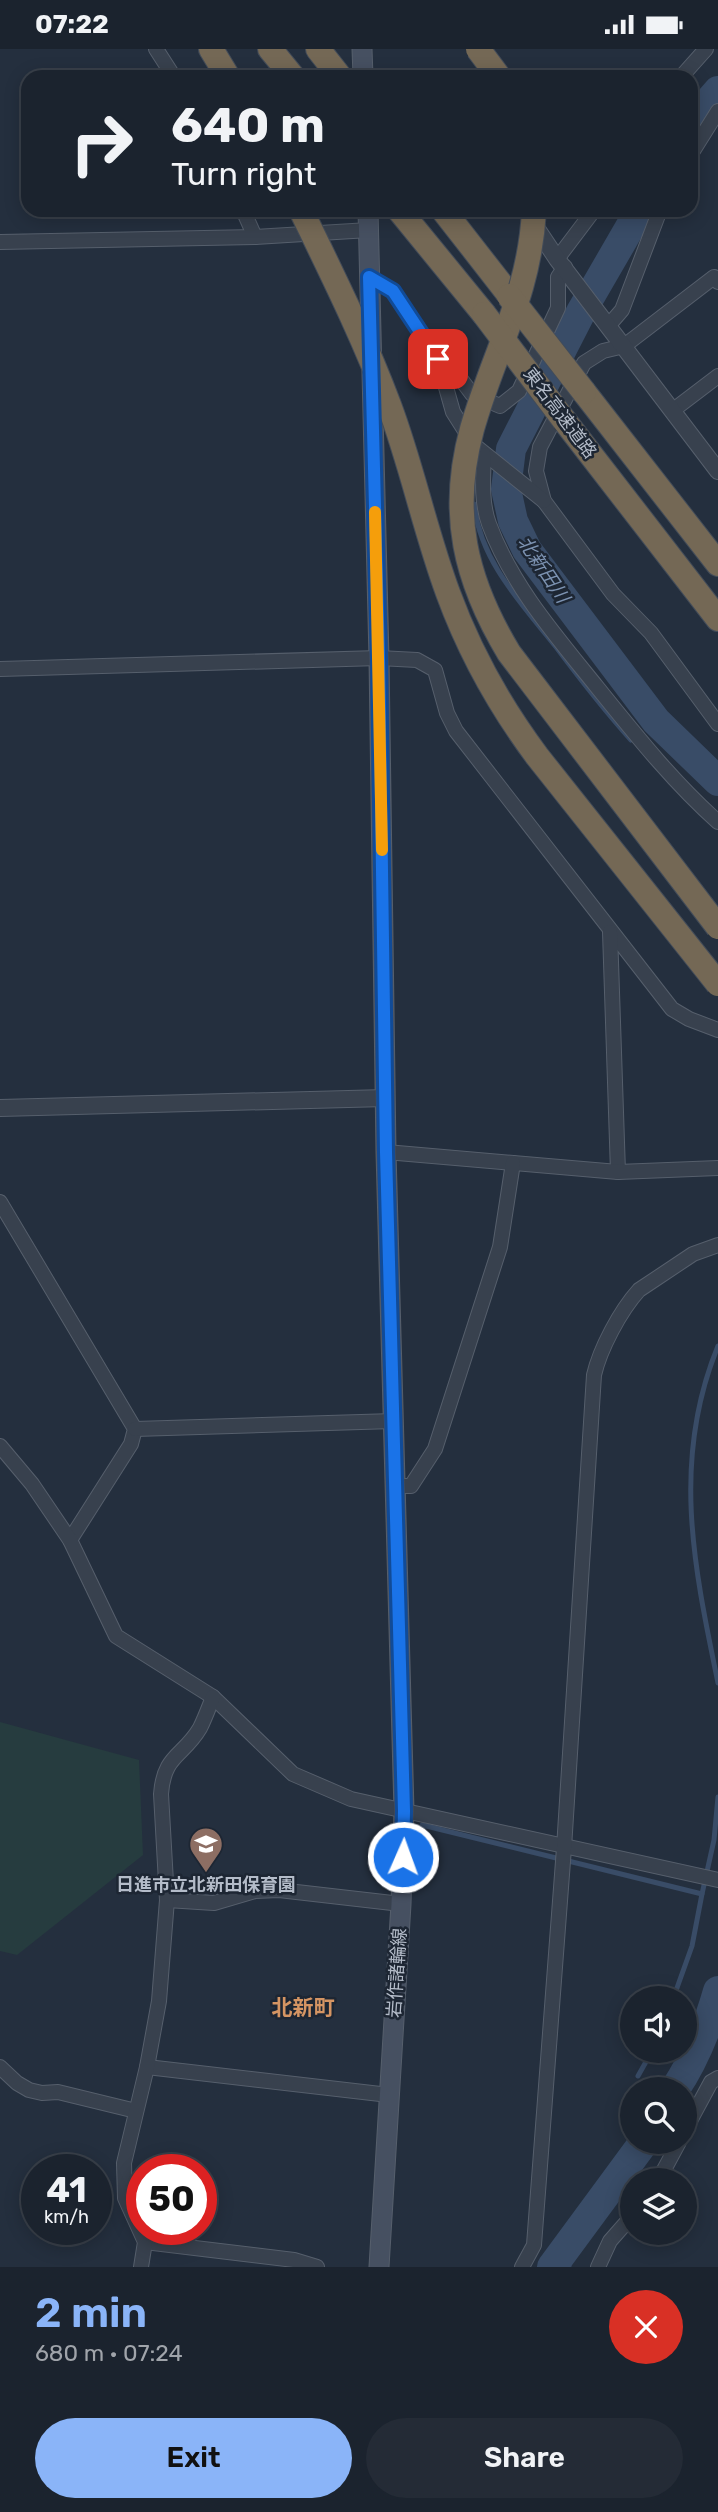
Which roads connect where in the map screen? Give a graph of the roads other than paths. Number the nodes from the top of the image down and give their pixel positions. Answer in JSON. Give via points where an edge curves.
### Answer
{"nodes":[{"id":1,"x":156,"y":49,"type":"edge"},
{"id":2,"x":211,"y":49,"type":"edge"},
{"id":3,"x":270,"y":49,"type":"edge"},
{"id":4,"x":318,"y":49,"type":"edge"},
{"id":5,"x":362,"y":49,"type":"edge"},
{"id":6,"x":478,"y":49,"type":"edge"},
{"id":7,"x":706,"y":49,"type":"edge"},
{"id":8,"x":170,"y":70,"type":"edge"},
{"id":9,"x":224,"y":70,"type":"edge"},
{"id":10,"x":287,"y":70,"type":"edge"},
{"id":11,"x":334,"y":70,"type":"edge"},
{"id":12,"x":363,"y":70,"type":"edge"},
{"id":13,"x":482,"y":70,"type":"edge"},
{"id":14,"x":494,"y":70,"type":"edge"},
{"id":15,"x":687,"y":70,"type":"edge"},
{"id":16,"x":718,"y":111,"type":"edge"},
{"id":17,"x":698,"y":142,"type":"edge"},
{"id":18,"x":246,"y":217,"type":"edge"},
{"id":19,"x":304,"y":217,"type":"edge"},
{"id":20,"x":405,"y":217,"type":"edge"},
{"id":21,"x":448,"y":217,"type":"edge"},
{"id":22,"x":529,"y":217,"type":"edge"},
{"id":23,"x":533,"y":217,"type":"edge"},
{"id":24,"x":590,"y":217,"type":"edge"},
{"id":25,"x":657,"y":217,"type":"edge"},
{"id":26,"x":368,"y":220,"type":"edge"},
{"id":27,"x":256,"y":237,"type":"junction"},
{"id":28,"x":0,"y":242,"type":"edge"},
{"id":29,"x":561,"y":263,"type":"junction"},
{"id":30,"x":369,"y":277,"type":"junction"},
{"id":31,"x":718,"y":282,"type":"edge"},
{"id":32,"x":609,"y":325,"type":"junction"},
{"id":33,"x":624,"y":346,"type":"junction"},
{"id":34,"x":438,"y":359,"type":"junction"},
{"id":35,"x":718,"y":376,"type":"edge"},
{"id":36,"x":672,"y":411,"type":"junction"},
{"id":37,"x":484,"y":455,"type":"junction"},
{"id":38,"x":718,"y":471,"type":"edge"},
{"id":39,"x":544,"y":501,"type":"junction"},
{"id":40,"x":718,"y":564,"type":"edge"},
{"id":41,"x":718,"y":619,"type":"edge"},
{"id":42,"x":379,"y":659,"type":"junction"},
{"id":43,"x":0,"y":669,"type":"edge"},
{"id":44,"x":718,"y":724,"type":"edge"},
{"id":45,"x":718,"y":822,"type":"edge"},
{"id":46,"x":718,"y":927,"type":"edge"},
{"id":47,"x":610,"y":932,"type":"junction"},
{"id":48,"x":718,"y":984,"type":"edge"},
{"id":49,"x":718,"y":1030,"type":"edge"},
{"id":50,"x":386,"y":1098,"type":"junction"},
{"id":51,"x":0,"y":1108,"type":"edge"},
{"id":52,"x":386,"y":1152,"type":"junction"},
{"id":53,"x":513,"y":1163,"type":"junction"},
{"id":54,"x":718,"y":1168,"type":"edge"},
{"id":55,"x":618,"y":1172,"type":"junction"},
{"id":56,"x":0,"y":1202,"type":"edge"},
{"id":57,"x":718,"y":1245,"type":"edge"},
{"id":58,"x":394,"y":1421,"type":"junction"},
{"id":59,"x":135,"y":1429,"type":"junction"},
{"id":60,"x":0,"y":1446,"type":"edge"},
{"id":61,"x":395,"y":1486,"type":"junction"},
{"id":62,"x":70,"y":1541,"type":"junction"},
{"id":63,"x":213,"y":1697,"type":"junction"},
{"id":64,"x":404,"y":1811,"type":"junction"},
{"id":65,"x":564,"y":1848,"type":"junction"},
{"id":66,"x":718,"y":1880,"type":"edge"},
{"id":67,"x":167,"y":1900,"type":"junction"},
{"id":68,"x":401,"y":1904,"type":"junction"},
{"id":69,"x":0,"y":2067,"type":"edge"},
{"id":70,"x":147,"y":2067,"type":"junction"},
{"id":71,"x":718,"y":2078,"type":"edge"},
{"id":72,"x":389,"y":2095,"type":"junction"},
{"id":73,"x":697,"y":2109,"type":"edge"},
{"id":74,"x":136,"y":2111,"type":"junction"},
{"id":75,"x":126,"y":2154,"type":"edge"},
{"id":76,"x":126,"y":2154,"type":"edge"},
{"id":77,"x":126,"y":2200,"type":"edge"},
{"id":78,"x":620,"y":2230,"type":"edge"},
{"id":79,"x":145,"y":2245,"type":"edge"},
{"id":80,"x":170,"y":2245,"type":"edge"},
{"id":81,"x":141,"y":2267,"type":"edge"},
{"id":82,"x":317,"y":2267,"type":"edge"},
{"id":83,"x":379,"y":2267,"type":"edge"},
{"id":84,"x":522,"y":2267,"type":"edge"},
{"id":85,"x":598,"y":2267,"type":"edge"}],
"edges":[{"from":1,"to":8,"type":"street"},
{"from":2,"to":9,"type":"highway"},
{"from":3,"to":10,"type":"highway"},
{"from":4,"to":11,"type":"highway"},
{"from":5,"to":12,"type":"main road"},
{"from":6,"to":13,"type":"street"},
{"from":6,"to":14,"type":"highway","bridge":true},
{"from":7,"to":15,"type":"street"},
{"from":16,"to":17,"type":"street"},
{"from":18,"to":27,"type":"street"},
{"from":19,"to":48,"type":"highway","bridge":true,"via":[[388,404],[447,590],[488,682],[537,756]]},
{"from":20,"to":41,"type":"highway","name":"東名高速道路","bridge":true},
{"from":21,"to":40,"type":"highway","name":"東名高速道路","bridge":true},
{"from":22,"to":29,"type":"street"},
{"from":23,"to":46,"type":"highway","bridge":true,"via":[[521,293],[464,463],[461,526],[467,557],[489,620],[509,653]]},
{"from":24,"to":29,"type":"street"},
{"from":25,"to":32,"type":"street","via":[[622,310]]},
{"from":26,"to":27,"type":"street"},
{"from":26,"to":30,"type":"main road","name":"岩作諸輪線"},
{"from":27,"to":28,"type":"street"},
{"from":29,"to":32,"type":"street"},
{"from":29,"to":34,"type":"street","via":[[558,308],[519,391],[500,406],[472,394],[454,370]]},
{"from":30,"to":34,"type":"street","via":[[393,291]]},
{"from":30,"to":42,"type":"main road","name":"岩作諸輪線"},
{"from":31,"to":33,"type":"street","via":[[714,277]]},
{"from":32,"to":33,"type":"street"},
{"from":33,"to":36,"type":"street"},
{"from":33,"to":39,"type":"street","via":[[603,351],[584,363],[540,447],[537,471]]},
{"from":34,"to":37,"type":"street","via":[[453,412]]},
{"from":35,"to":36,"type":"street"},
{"from":36,"to":38,"type":"street"},
{"from":37,"to":39,"type":"street"},
{"from":37,"to":45,"type":"street","via":[[488,522],[532,606],[635,733]]},
{"from":39,"to":44,"type":"street"},
{"from":42,"to":43,"type":"street"},
{"from":42,"to":47,"type":"street","via":[[417,660],[435,670],[456,731]]},
{"from":42,"to":50,"type":"main road","name":"岩作諸輪線"},
{"from":47,"to":49,"type":"street","via":[[672,1009]]},
{"from":47,"to":55,"type":"street"},
{"from":50,"to":51,"type":"street"},
{"from":50,"to":52,"type":"main road","name":"岩作諸輪線"},
{"from":52,"to":53,"type":"street"},
{"from":52,"to":58,"type":"main road","name":"岩作諸輪線"},
{"from":53,"to":55,"type":"street"},
{"from":53,"to":61,"type":"street","via":[[500,1247],[435,1449],[411,1486]]},
{"from":54,"to":55,"type":"street"},
{"from":56,"to":59,"type":"street"},
{"from":57,"to":65,"type":"street","via":[[693,1254],[631,1298],[596,1368]]},
{"from":58,"to":59,"type":"street"},
{"from":58,"to":61,"type":"main road","name":"岩作諸輪線"},
{"from":59,"to":62,"type":"street","via":[[131,1444]]},
{"from":60,"to":62,"type":"street"},
{"from":61,"to":64,"type":"main road","name":"岩作諸輪線"},
{"from":62,"to":63,"type":"street","via":[[116,1636]]},
{"from":63,"to":64,"type":"street","via":[[293,1774],[351,1799]]},
{"from":63,"to":67,"type":"street","via":[[199,1729],[163,1776]]},
{"from":64,"to":65,"type":"street"},
{"from":64,"to":68,"type":"main road","name":"岩作諸輪線"},
{"from":65,"to":66,"type":"street"},
{"from":65,"to":84,"type":"street","via":[[534,2245]]},
{"from":67,"to":68,"type":"street","via":[[214,1903],[255,1891],[279,1890]]},
{"from":67,"to":70,"type":"street","via":[[159,2001]]},
{"from":68,"to":72,"type":"main road","name":"岩作諸輪線"},
{"from":69,"to":74,"type":"street","via":[[29,2090]]},
{"from":70,"to":72,"type":"street"},
{"from":70,"to":74,"type":"street"},
{"from":71,"to":73,"type":"street"},
{"from":72,"to":83,"type":"main road","name":"岩作諸輪線"},
{"from":74,"to":76,"type":"street"},
{"from":75,"to":77,"type":"street"},
{"from":78,"to":85,"type":"street"},
{"from":79,"to":81,"type":"street"},
{"from":80,"to":82,"type":"street","via":[[294,2260]]}]}
